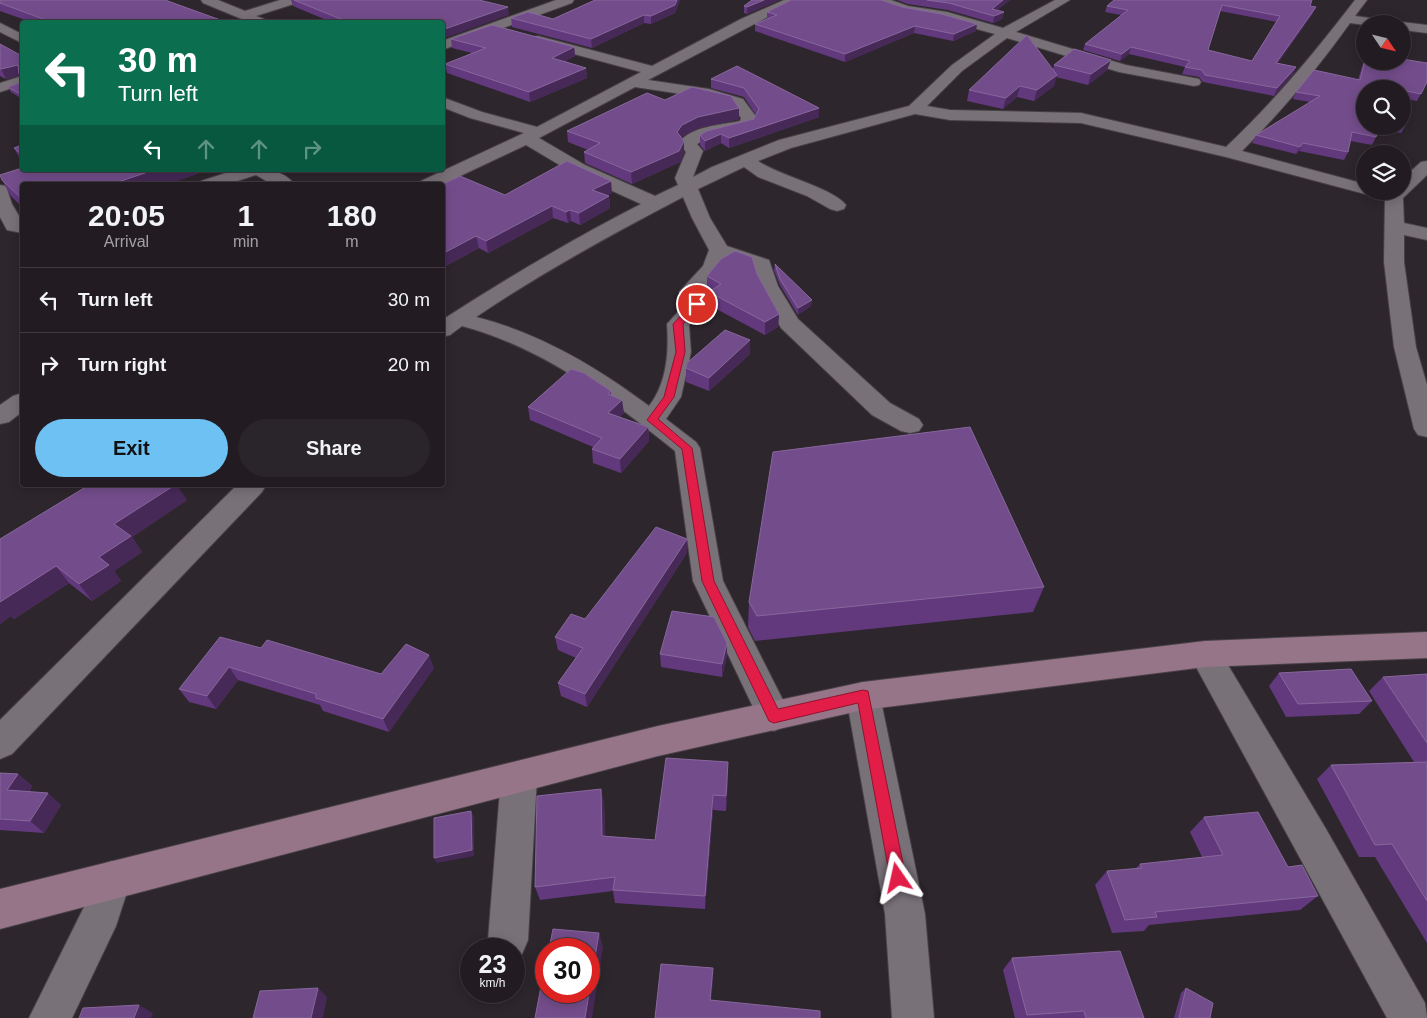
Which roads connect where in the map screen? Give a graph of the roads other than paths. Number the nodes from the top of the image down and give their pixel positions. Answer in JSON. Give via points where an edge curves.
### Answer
{"nodes":[{"id":1,"x":207,"y":0,"type":"edge"},
{"id":2,"x":293,"y":0,"type":"edge"},
{"id":3,"x":568,"y":0,"type":"edge"},
{"id":4,"x":878,"y":0,"type":"edge"},
{"id":5,"x":1064,"y":0,"type":"edge"},
{"id":6,"x":1361,"y":0,"type":"edge"},
{"id":7,"x":762,"y":3,"type":"edge"},
{"id":8,"x":787,"y":3,"type":"edge"},
{"id":9,"x":243,"y":16,"type":"junction"},
{"id":10,"x":1346,"y":19,"type":"junction"},
{"id":11,"x":254,"y":20,"type":"edge"},
{"id":12,"x":1356,"y":20,"type":"edge"},
{"id":13,"x":0,"y":27,"type":"edge"},
{"id":14,"x":1411,"y":27,"type":"edge"},
{"id":15,"x":493,"y":28,"type":"junction"},
{"id":16,"x":1427,"y":29,"type":"edge"},
{"id":17,"x":1005,"y":33,"type":"junction"},
{"id":18,"x":20,"y":39,"type":"edge"},
{"id":19,"x":445,"y":45,"type":"edge"},
{"id":20,"x":654,"y":70,"type":"junction"},
{"id":21,"x":20,"y":81,"type":"edge"},
{"id":22,"x":634,"y":82,"type":"junction"},
{"id":23,"x":1194,"y":82,"type":"dead end"},
{"id":24,"x":0,"y":88,"type":"edge"},
{"id":25,"x":445,"y":102,"type":"edge"},
{"id":26,"x":915,"y":108,"type":"junction"},
{"id":27,"x":533,"y":135,"type":"junction"},
{"id":28,"x":785,"y":144,"type":"junction"},
{"id":29,"x":710,"y":151,"type":"junction"},
{"id":30,"x":1230,"y":153,"type":"junction"},
{"id":31,"x":745,"y":160,"type":"junction"},
{"id":32,"x":1427,"y":166,"type":"edge"},
{"id":33,"x":246,"y":172,"type":"edge"},
{"id":34,"x":263,"y":172,"type":"edge"},
{"id":35,"x":1411,"y":178,"type":"edge"},
{"id":36,"x":216,"y":182,"type":"edge"},
{"id":37,"x":281,"y":182,"type":"edge"},
{"id":38,"x":433,"y":182,"type":"edge"},
{"id":39,"x":688,"y":186,"type":"junction"},
{"id":40,"x":1356,"y":187,"type":"edge"},
{"id":41,"x":0,"y":190,"type":"edge"},
{"id":42,"x":1393,"y":200,"type":"edge"},
{"id":43,"x":655,"y":203,"type":"junction"},
{"id":44,"x":837,"y":205,"type":"dead end"},
{"id":45,"x":1395,"y":226,"type":"junction"},
{"id":46,"x":20,"y":227,"type":"edge"},
{"id":47,"x":20,"y":232,"type":"edge"},
{"id":48,"x":1427,"y":234,"type":"edge"},
{"id":49,"x":0,"y":237,"type":"edge"},
{"id":50,"x":719,"y":250,"type":"junction"},
{"id":51,"x":451,"y":324,"type":"edge"},
{"id":52,"x":20,"y":403,"type":"edge"},
{"id":53,"x":0,"y":416,"type":"edge"},
{"id":54,"x":652,"y":420,"type":"junction"},
{"id":55,"x":910,"y":425,"type":"dead end"},
{"id":56,"x":1427,"y":429,"type":"edge"},
{"id":57,"x":251,"y":487,"type":"edge"},
{"id":58,"x":1427,"y":645,"type":"edge"},
{"id":59,"x":1205,"y":654,"type":"junction"},
{"id":60,"x":863,"y":696,"type":"junction"},
{"id":61,"x":774,"y":716,"type":"junction"},
{"id":62,"x":0,"y":743,"type":"edge"},
{"id":63,"x":519,"y":777,"type":"junction"},
{"id":64,"x":112,"y":880,"type":"junction"},
{"id":65,"x":0,"y":909,"type":"edge"},
{"id":66,"x":508,"y":938,"type":"edge"},
{"id":67,"x":50,"y":1018,"type":"edge"},
{"id":68,"x":913,"y":1018,"type":"edge"},
{"id":69,"x":1410,"y":1018,"type":"edge"}],
"edges":[{"from":1,"to":9,"type":"street"},
{"from":2,"to":9,"type":"street"},
{"from":3,"to":15,"type":"street"},
{"from":4,"to":17,"type":"street"},
{"from":5,"to":17,"type":"street"},
{"from":6,"to":10,"type":"street"},
{"from":7,"to":8,"type":"street"},
{"from":8,"to":20,"type":"street"},
{"from":9,"to":11,"type":"street"},
{"from":10,"to":12,"type":"street"},
{"from":10,"to":30,"type":"street","via":[[1256,128]]},
{"from":13,"to":18,"type":"street"},
{"from":14,"to":16,"type":"street"},
{"from":15,"to":19,"type":"street"},
{"from":15,"to":20,"type":"street"},
{"from":17,"to":23,"type":"street","via":[[1124,69]]},
{"from":17,"to":26,"type":"street","via":[[957,68]]},
{"from":20,"to":22,"type":"street"},
{"from":21,"to":24,"type":"street"},
{"from":22,"to":27,"type":"street"},
{"from":22,"to":29,"type":"street","via":[[738,102],[748,118],[747,124],[700,135],[687,143]]},
{"from":25,"to":27,"type":"street"},
{"from":26,"to":28,"type":"street"},
{"from":26,"to":30,"type":"street","via":[[950,115],[1081,118]]},
{"from":27,"to":38,"type":"street"},
{"from":27,"to":43,"type":"street","via":[[579,169]]},
{"from":28,"to":29,"type":"street","via":[[739,151]]},
{"from":28,"to":31,"type":"street"},
{"from":29,"to":39,"type":"street","via":[[684,178]]},
{"from":30,"to":40,"type":"street"},
{"from":31,"to":39,"type":"street"},
{"from":31,"to":44,"type":"street","via":[[764,174],[813,192]]},
{"from":32,"to":35,"type":"street"},
{"from":33,"to":36,"type":"street"},
{"from":34,"to":37,"type":"street"},
{"from":39,"to":43,"type":"street"},
{"from":39,"to":50,"type":"street"},
{"from":41,"to":46,"type":"street","via":[[14,226]]},
{"from":42,"to":45,"type":"street"},
{"from":43,"to":51,"type":"street","via":[[504,289]]},
{"from":45,"to":48,"type":"street"},
{"from":45,"to":56,"type":"street","via":[[1394,262],[1405,347]]},
{"from":47,"to":49,"type":"street"},
{"from":50,"to":54,"type":"street","via":[[712,268],[690,292],[697,304],[678,324],[680,352],[669,397]]},
{"from":50,"to":55,"type":"street","via":[[762,264],[768,286],[789,323],[881,409]]},
{"from":51,"to":54,"type":"street","via":[[491,327],[571,364]]},
{"from":52,"to":53,"type":"street"},
{"from":54,"to":61,"type":"street","via":[[687,448],[708,581]]},
{"from":57,"to":62,"type":"street"},
{"from":58,"to":59,"type":"street"},
{"from":59,"to":60,"type":"street"},
{"from":59,"to":69,"type":"street"},
{"from":60,"to":61,"type":"street"},
{"from":60,"to":68,"type":"street","via":[[905,914]]},
{"from":61,"to":63,"type":"street","via":[[658,741]]},
{"from":63,"to":64,"type":"street"},
{"from":63,"to":66,"type":"street"},
{"from":64,"to":65,"type":"street"},
{"from":64,"to":67,"type":"street","via":[[102,912]]}]}
